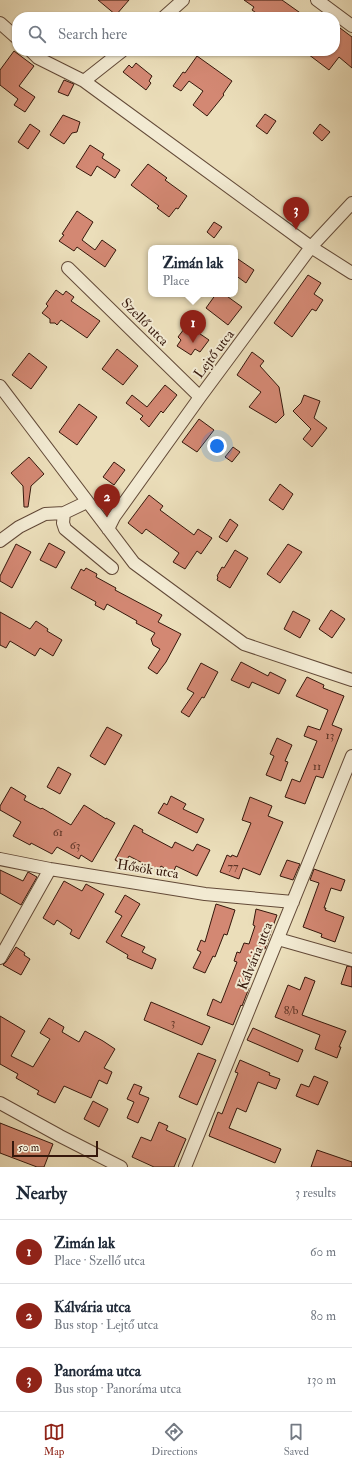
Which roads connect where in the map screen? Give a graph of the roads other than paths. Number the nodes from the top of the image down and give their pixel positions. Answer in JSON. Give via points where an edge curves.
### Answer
{"nodes":[{"id":1,"x":184,"y":0,"type":"edge"},
{"id":2,"x":317,"y":0,"type":"edge"},
{"id":3,"x":170,"y":12,"type":"edge"},
{"id":4,"x":333,"y":12,"type":"edge"},
{"id":5,"x":340,"y":17,"type":"edge"},
{"id":6,"x":0,"y":23,"type":"edge"},
{"id":7,"x":352,"y":26,"type":"edge"},
{"id":8,"x":12,"y":34,"type":"edge"},
{"id":9,"x":36,"y":56,"type":"edge"},
{"id":10,"x":116,"y":56,"type":"edge"},
{"id":11,"x":84,"y":81,"type":"junction"},
{"id":12,"x":352,"y":203,"type":"edge"},
{"id":13,"x":311,"y":247,"type":"junction"},
{"id":14,"x":68,"y":268,"type":"dead end"},
{"id":15,"x":352,"y":273,"type":"edge"},
{"id":16,"x":0,"y":386,"type":"edge"},
{"id":17,"x":200,"y":397,"type":"junction"},
{"id":18,"x":87,"y":502,"type":"junction"},
{"id":19,"x":64,"y":512,"type":"junction"},
{"id":20,"x":108,"y":529,"type":"junction"},
{"id":21,"x":0,"y":541,"type":"edge"},
{"id":22,"x":112,"y":568,"type":"dead end"},
{"id":23,"x":352,"y":680,"type":"edge"},
{"id":24,"x":352,"y":756,"type":"edge"},
{"id":25,"x":0,"y":859,"type":"edge"},
{"id":26,"x":50,"y":869,"type":"junction"},
{"id":27,"x":293,"y":902,"type":"junction"},
{"id":28,"x":278,"y":939,"type":"junction"},
{"id":29,"x":0,"y":958,"type":"edge"},
{"id":30,"x":352,"y":960,"type":"edge"},
{"id":31,"x":0,"y":1103,"type":"edge"},
{"id":32,"x":122,"y":1167,"type":"edge"},
{"id":33,"x":185,"y":1167,"type":"edge"}],
"edges":[{"from":1,"to":3,"type":"street"},
{"from":2,"to":4,"type":"street"},
{"from":5,"to":7,"type":"street"},
{"from":6,"to":8,"type":"street"},
{"from":9,"to":11,"type":"street"},
{"from":10,"to":11,"type":"street"},
{"from":11,"to":13,"type":"street"},
{"from":12,"to":13,"type":"street","name":"Lejtő utca"},
{"from":13,"to":15,"type":"street"},
{"from":13,"to":17,"type":"street","name":"Lejtő utca"},
{"from":14,"to":17,"type":"street","name":"Szellő utca"},
{"from":16,"to":18,"type":"street"},
{"from":17,"to":20,"type":"street","name":"Lejtő utca"},
{"from":18,"to":19,"type":"street"},
{"from":18,"to":20,"type":"street"},
{"from":19,"to":21,"type":"street","via":[[45,514],[19,527]]},
{"from":19,"to":22,"type":"street","via":[[65,528]]},
{"from":20,"to":23,"type":"street","via":[[134,563],[244,644]]},
{"from":24,"to":27,"type":"street","name":"Kálvária utca"},
{"from":25,"to":26,"type":"street","name":"Hősök utca"},
{"from":26,"to":27,"type":"street","name":"Hősök utca","via":[[205,894]]},
{"from":26,"to":29,"type":"street"},
{"from":27,"to":28,"type":"street","name":"Kálvária utca"},
{"from":28,"to":30,"type":"street"},
{"from":28,"to":33,"type":"street","name":"Kálvária utca"},
{"from":31,"to":32,"type":"street"}]}
